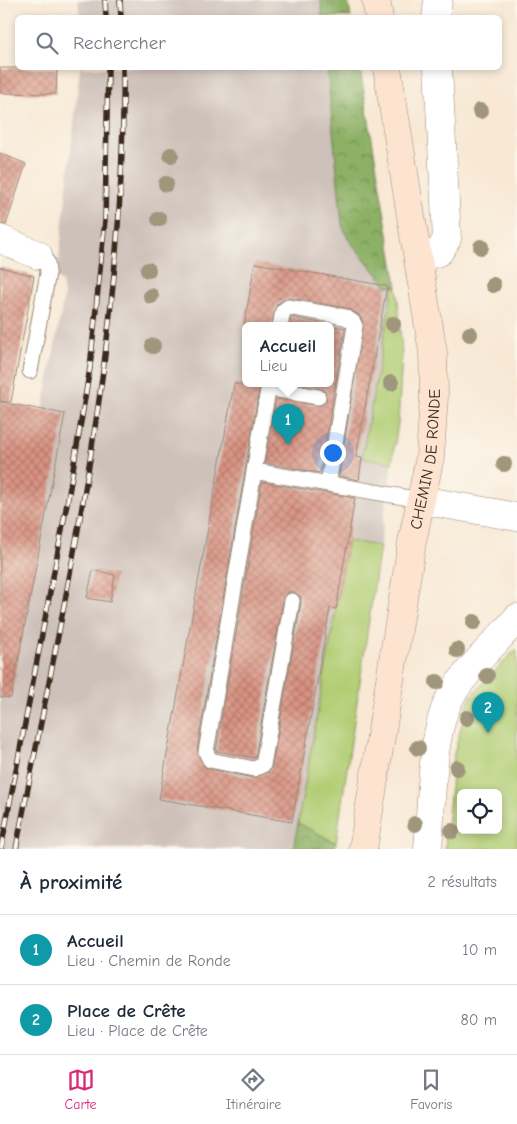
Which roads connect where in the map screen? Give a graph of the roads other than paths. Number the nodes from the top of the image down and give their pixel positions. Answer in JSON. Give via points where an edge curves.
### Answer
{"nodes":[{"id":1,"x":376,"y":0,"type":"edge"},
{"id":2,"x":438,"y":0,"type":"edge"},
{"id":3,"x":378,"y":15,"type":"edge"},
{"id":4,"x":436,"y":15,"type":"edge"},
{"id":5,"x":387,"y":70,"type":"edge"},
{"id":6,"x":438,"y":70,"type":"edge"},
{"id":7,"x":0,"y":239,"type":"edge"},
{"id":8,"x":38,"y":255,"type":"joint"},
{"id":9,"x":418,"y":258,"type":"junction"},
{"id":10,"x":281,"y":322,"type":"edge"},
{"id":11,"x":30,"y":371,"type":"dead end"},
{"id":12,"x":269,"y":387,"type":"edge"},
{"id":13,"x":273,"y":387,"type":"edge"},
{"id":14,"x":318,"y":397,"type":"dead end"},
{"id":15,"x":254,"y":471,"type":"junction"},
{"id":16,"x":328,"y":484,"type":"junction"},
{"id":17,"x":421,"y":500,"type":"junction"},
{"id":18,"x":517,"y":517,"type":"edge"},
{"id":19,"x":292,"y":601,"type":"dead end"},
{"id":20,"x":517,"y":618,"type":"edge"},
{"id":21,"x":363,"y":849,"type":"edge"},
{"id":22,"x":428,"y":849,"type":"edge"}],
"edges":[{"from":1,"to":3,"type":"main road"},
{"from":2,"to":4,"type":"street"},
{"from":5,"to":9,"type":"main road","name":"CHEMIN DE RONDE"},
{"from":6,"to":9,"type":"street","via":[[447,239],[439,252]]},
{"from":7,"to":8,"type":"street"},
{"from":8,"to":11,"type":"lane","via":[[47,262],[48,274]]},
{"from":9,"to":17,"type":"main road","name":"CHEMIN DE RONDE","via":[[434,374],[430,457]]},
{"from":10,"to":16,"type":"lane","via":[[283,311],[288,307],[346,316],[355,326]]},
{"from":12,"to":15,"type":"lane"},
{"from":13,"to":14,"type":"lane"},
{"from":15,"to":16,"type":"lane"},
{"from":15,"to":19,"type":"lane","via":[[206,752],[210,760],[254,769],[263,765]]},
{"from":16,"to":17,"type":"lane"},
{"from":17,"to":18,"type":"street"},
{"from":17,"to":21,"type":"main road","name":"CHEMIN DE RONDE"},
{"from":20,"to":22,"type":"street","via":[[460,684],[447,704],[435,760]]}]}
